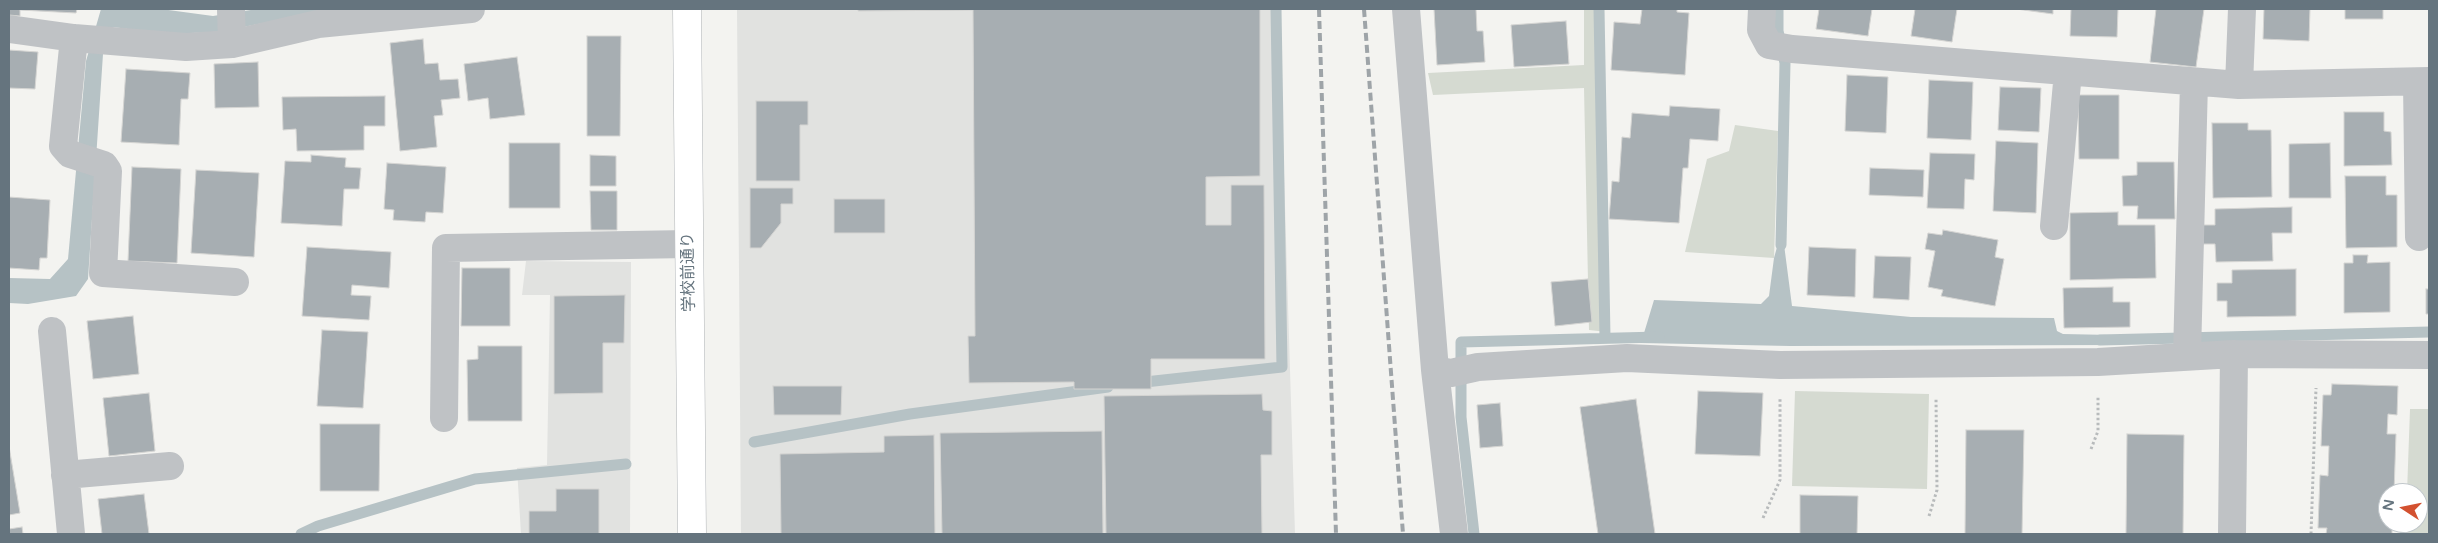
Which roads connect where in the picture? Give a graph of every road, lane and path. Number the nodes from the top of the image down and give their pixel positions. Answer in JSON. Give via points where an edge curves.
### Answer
{"nodes":[{"id":1,"x":231,"y":9,"type":"edge"},
{"id":2,"x":471,"y":9,"type":"edge"},
{"id":3,"x":687,"y":9,"type":"edge"},
{"id":4,"x":1406,"y":9,"type":"edge"},
{"id":5,"x":1762,"y":9,"type":"edge"},
{"id":6,"x":2242,"y":9,"type":"edge"},
{"id":7,"x":9,"y":29,"type":"edge"},
{"id":8,"x":93,"y":38,"type":"junction"},
{"id":9,"x":232,"y":44,"type":"junction"},
{"id":10,"x":2068,"y":72,"type":"junction"},
{"id":11,"x":2194,"y":82,"type":"junction"},
{"id":12,"x":2423,"y":82,"type":"edge"},
{"id":13,"x":2239,"y":85,"type":"junction"},
{"id":14,"x":2054,"y":226,"type":"dead end"},
{"id":15,"x":2419,"y":237,"type":"dead end"},
{"id":16,"x":689,"y":244,"type":"junction"},
{"id":17,"x":236,"y":282,"type":"dead end"},
{"id":18,"x":52,"y":331,"type":"dead end"},
{"id":19,"x":2234,"y":354,"type":"junction"},
{"id":20,"x":2187,"y":355,"type":"junction"},
{"id":21,"x":2317,"y":355,"type":"junction"},
{"id":22,"x":2429,"y":355,"type":"edge"},
{"id":23,"x":2098,"y":362,"type":"junction"},
{"id":24,"x":1936,"y":364,"type":"junction"},
{"id":25,"x":1780,"y":365,"type":"junction"},
{"id":26,"x":1443,"y":371,"type":"junction"},
{"id":27,"x":444,"y":418,"type":"dead end"},
{"id":28,"x":2091,"y":449,"type":"dead end"},
{"id":29,"x":170,"y":466,"type":"dead end"},
{"id":30,"x":66,"y":474,"type":"junction"},
{"id":31,"x":1929,"y":516,"type":"dead end"},
{"id":32,"x":1763,"y":518,"type":"dead end"},
{"id":33,"x":71,"y":534,"type":"edge"},
{"id":34,"x":692,"y":534,"type":"edge"},
{"id":35,"x":1454,"y":534,"type":"edge"},
{"id":36,"x":2232,"y":534,"type":"edge"},
{"id":37,"x":2311,"y":534,"type":"edge"}],
"edges":[{"from":1,"to":9,"type":"street"},
{"from":2,"to":9,"type":"street","via":[[318,24]]},
{"from":3,"to":16,"type":"main road","name":"学校前通り"},
{"from":4,"to":26,"type":"street"},
{"from":5,"to":10,"type":"street","via":[[1761,30],[1780,47]]},
{"from":6,"to":13,"type":"street"},
{"from":7,"to":8,"type":"street"},
{"from":8,"to":9,"type":"street","via":[[186,47]]},
{"from":8,"to":17,"type":"street","via":[[63,146],[70,154],[104,165],[108,171],[103,273]]},
{"from":10,"to":11,"type":"street"},
{"from":10,"to":14,"type":"street"},
{"from":11,"to":13,"type":"street"},
{"from":11,"to":20,"type":"street"},
{"from":12,"to":13,"type":"street"},
{"from":12,"to":15,"type":"street"},
{"from":16,"to":27,"type":"street","via":[[446,248]]},
{"from":16,"to":34,"type":"main road","name":"学校前通り"},
{"from":18,"to":30,"type":"street"},
{"from":19,"to":20,"type":"street"},
{"from":19,"to":21,"type":"street"},
{"from":19,"to":36,"type":"street"},
{"from":20,"to":23,"type":"street"},
{"from":21,"to":22,"type":"street"},
{"from":21,"to":37,"type":"path"},
{"from":23,"to":24,"type":"street"},
{"from":23,"to":28,"type":"path","via":[[2098,431]]},
{"from":24,"to":25,"type":"street"},
{"from":24,"to":31,"type":"path","via":[[1937,490]]},
{"from":25,"to":26,"type":"street","via":[[1627,358]]},
{"from":25,"to":32,"type":"path","via":[[1780,480]]},
{"from":26,"to":35,"type":"street"},
{"from":29,"to":30,"type":"street"},
{"from":30,"to":33,"type":"street"}]}
